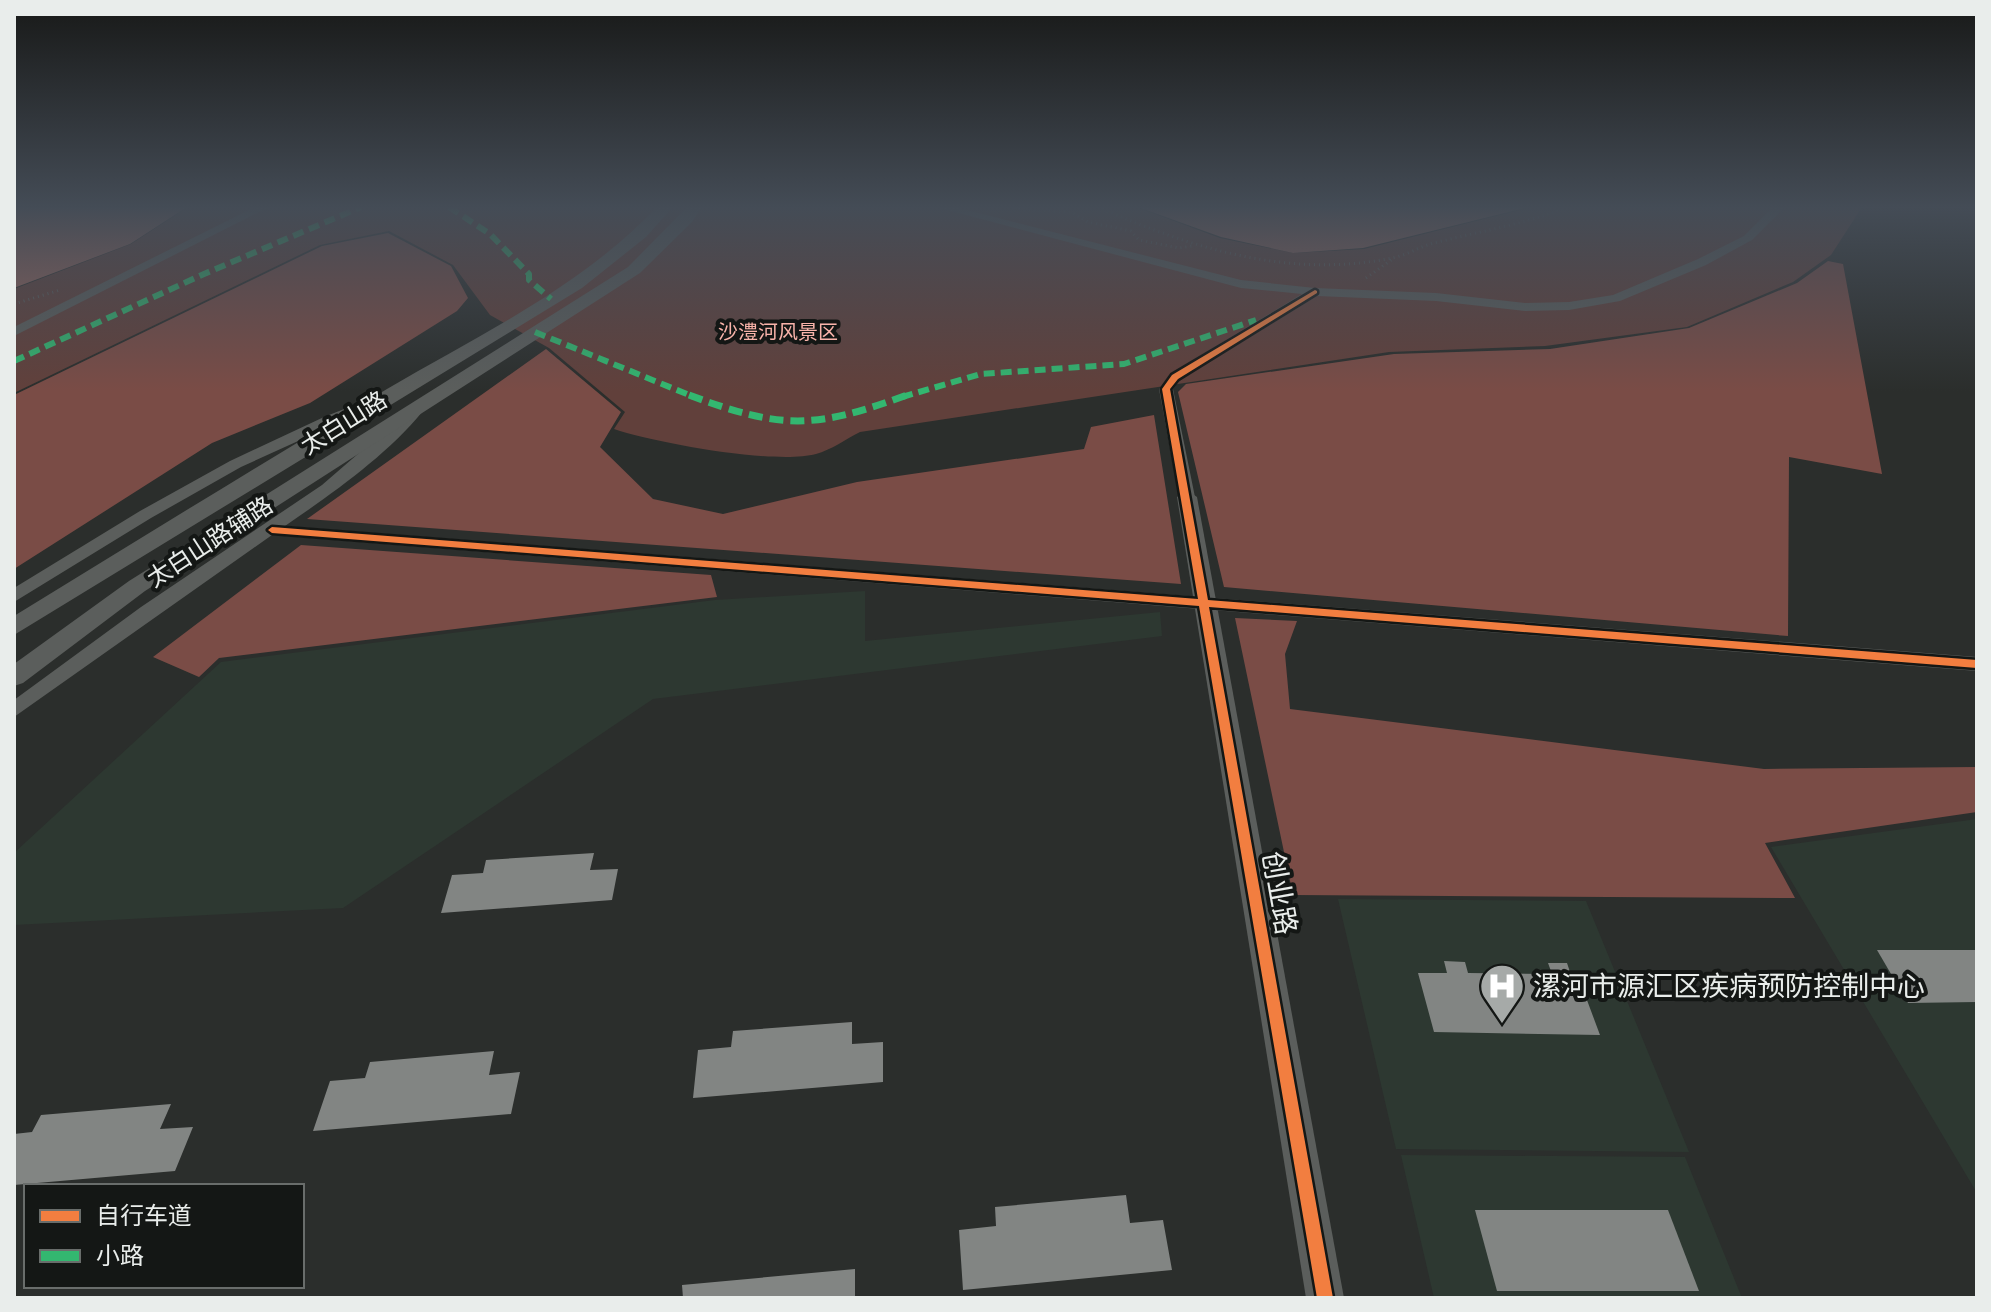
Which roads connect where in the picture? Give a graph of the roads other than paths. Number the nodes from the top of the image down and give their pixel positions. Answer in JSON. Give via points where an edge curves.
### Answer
{"nodes":[{"id":1,"x":142,"y":268,"type":"edge"},
{"id":2,"x":597,"y":268,"type":"edge"},
{"id":3,"x":636,"y":268,"type":"edge"},
{"id":4,"x":1175,"y":268,"type":"edge"},
{"id":5,"x":1687,"y":268,"type":"edge"},
{"id":6,"x":1315,"y":292,"type":"junction"},
{"id":7,"x":14,"y":332,"type":"edge"},
{"id":8,"x":391,"y":395,"type":"junction"},
{"id":9,"x":423,"y":404,"type":"junction"},
{"id":10,"x":1187,"y":497,"type":"joint"},
{"id":11,"x":272,"y":530,"type":"junction"},
{"id":12,"x":14,"y":596,"type":"edge"},
{"id":13,"x":1206,"y":604,"type":"junction"},
{"id":14,"x":14,"y":627,"type":"edge"},
{"id":15,"x":1977,"y":664,"type":"edge"},
{"id":16,"x":14,"y":677,"type":"edge"},
{"id":17,"x":14,"y":710,"type":"edge"},
{"id":18,"x":1325,"y":1298,"type":"edge"}],
"edges":[{"from":1,"to":7,"type":"street"},
{"from":2,"to":8,"type":"main road","name":"太白山路"},
{"from":3,"to":9,"type":"main road","name":"太白山路"},
{"from":4,"to":6,"type":"street","via":[[1241,284]]},
{"from":5,"to":6,"type":"street","via":[[1616,298],[1569,306]]},
{"from":6,"to":10,"type":"street","via":[[1175,377],[1166,389]]},
{"from":8,"to":12,"type":"street","via":[[317,423],[208,477]]},
{"from":8,"to":14,"type":"main road","name":"太白山路"},
{"from":9,"to":11,"type":"street","name":"太白山路辅路","via":[[380,448]]},
{"from":9,"to":16,"type":"main road","name":"太白山路","via":[[137,586]]},
{"from":10,"to":13,"type":"main road","name":"创业路"},
{"from":11,"to":13,"type":"street"},
{"from":11,"to":17,"type":"street","name":"太白山路辅路","via":[[167,598]]},
{"from":13,"to":15,"type":"street"},
{"from":13,"to":18,"type":"main road","name":"创业路"}]}
